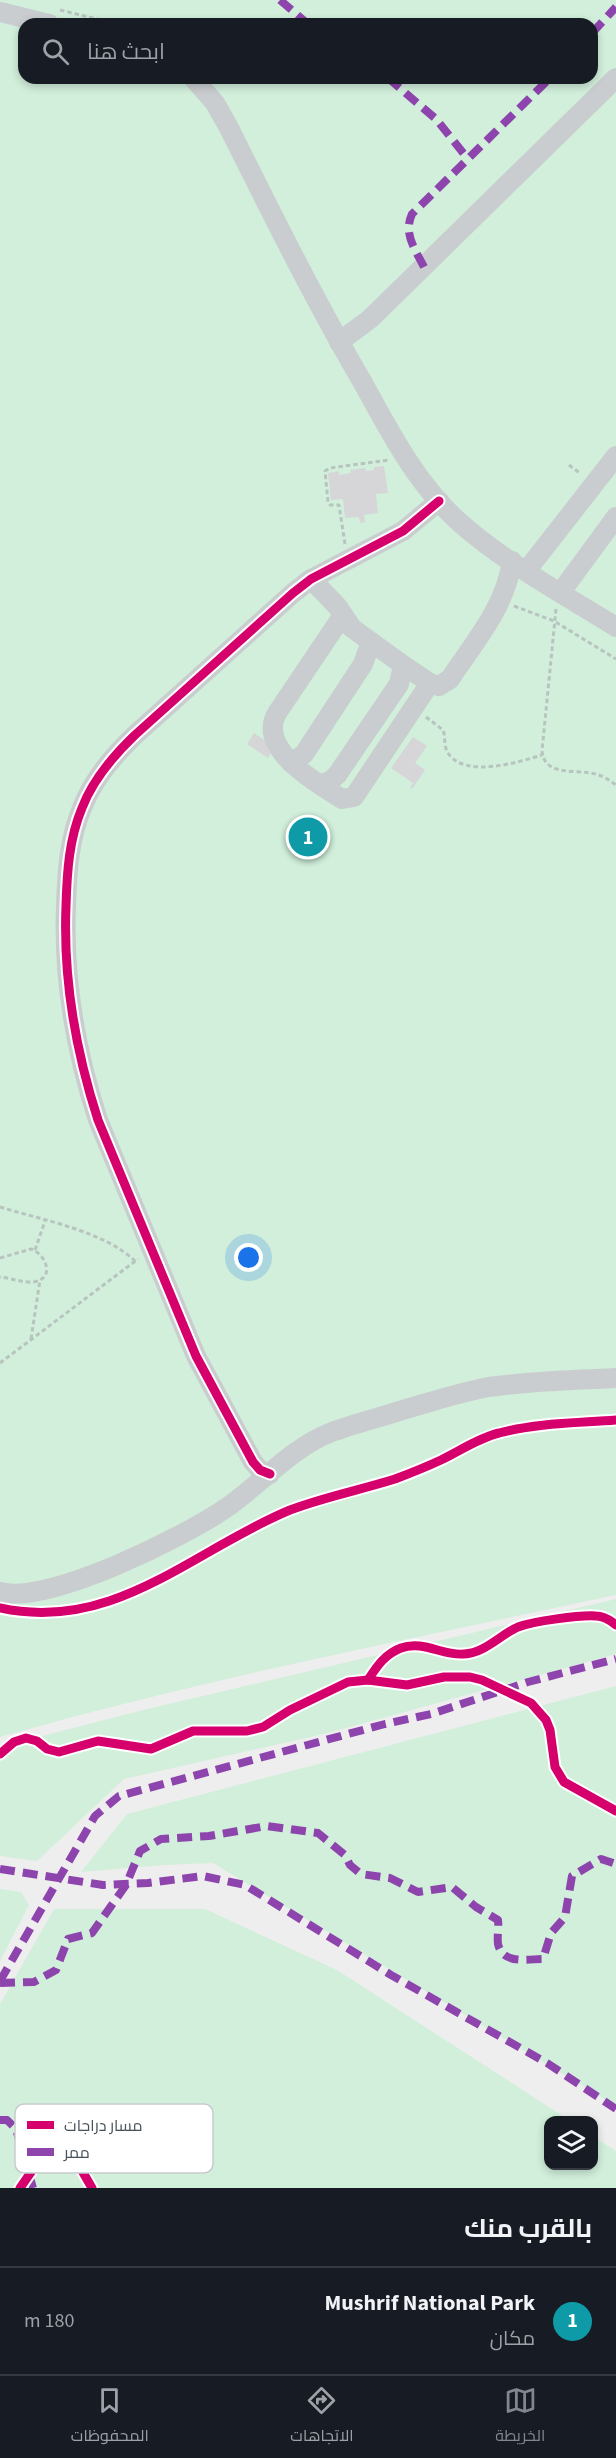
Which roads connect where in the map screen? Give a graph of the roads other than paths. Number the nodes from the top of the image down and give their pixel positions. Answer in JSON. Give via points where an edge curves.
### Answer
{"nodes":[{"id":1,"x":0,"y":12,"type":"edge"},
{"id":2,"x":50,"y":16,"type":"edge"},
{"id":3,"x":616,"y":78,"type":"edge"},
{"id":4,"x":198,"y":84,"type":"edge"},
{"id":5,"x":339,"y":342,"type":"junction"},
{"id":6,"x":616,"y":456,"type":"edge"},
{"id":7,"x":439,"y":501,"type":"junction"},
{"id":8,"x":616,"y":517,"type":"edge"},
{"id":9,"x":520,"y":566,"type":"junction"},
{"id":10,"x":311,"y":579,"type":"junction"},
{"id":11,"x":561,"y":592,"type":"junction"},
{"id":12,"x":343,"y":615,"type":"junction"},
{"id":13,"x":616,"y":627,"type":"edge"},
{"id":14,"x":371,"y":642,"type":"junction"},
{"id":15,"x":404,"y":665,"type":"junction"},
{"id":16,"x":430,"y":683,"type":"junction"},
{"id":17,"x":291,"y":763,"type":"junction"},
{"id":18,"x":320,"y":784,"type":"junction"},
{"id":19,"x":616,"y":1378,"type":"edge"},
{"id":20,"x":270,"y":1474,"type":"junction"},
{"id":21,"x":0,"y":1592,"type":"edge"}],
"edges":[{"from":1,"to":2,"type":"street"},
{"from":3,"to":5,"type":"street","via":[[370,319]]},
{"from":4,"to":5,"type":"street","via":[[228,126]]},
{"from":5,"to":7,"type":"street","via":[[406,458]]},
{"from":6,"to":9,"type":"street"},
{"from":7,"to":9,"type":"street","via":[[458,521]]},
{"from":7,"to":10,"type":"street","via":[[403,531]]},
{"from":8,"to":11,"type":"street"},
{"from":9,"to":11,"type":"street"},
{"from":9,"to":16,"type":"street","via":[[501,602],[447,682],[439,686]]},
{"from":10,"to":12,"type":"street"},
{"from":10,"to":20,"type":"street","via":[[119,750],[92,786],[75,827],[67,871],[66,970],[76,1046],[98,1120],[211,1386],[256,1466]]},
{"from":11,"to":13,"type":"street"},
{"from":12,"to":14,"type":"street","via":[[352,628]]},
{"from":12,"to":17,"type":"street","via":[[274,718],[273,735]]},
{"from":14,"to":15,"type":"street"},
{"from":14,"to":17,"type":"street","via":[[363,664],[304,753]]},
{"from":15,"to":16,"type":"street"},
{"from":15,"to":18,"type":"street","via":[[399,684],[337,775]]},
{"from":16,"to":18,"type":"street","via":[[354,797],[342,799]]},
{"from":17,"to":18,"type":"street"},
{"from":19,"to":20,"type":"street","via":[[517,1384],[462,1393],[330,1432]]},
{"from":20,"to":21,"type":"street","via":[[226,1508],[146,1553],[48,1589],[28,1594]]}]}
